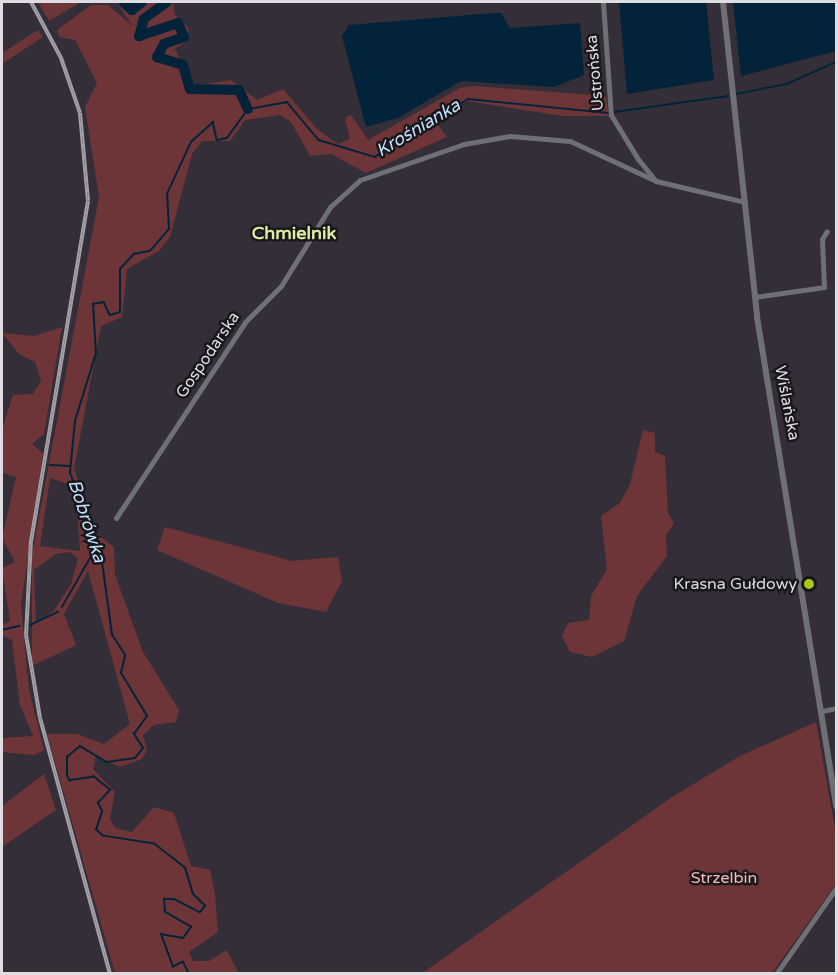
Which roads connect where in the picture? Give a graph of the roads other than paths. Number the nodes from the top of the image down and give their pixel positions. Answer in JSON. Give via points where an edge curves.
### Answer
{"nodes":[{"id":1,"x":603,"y":2,"type":"edge"},
{"id":2,"x":723,"y":2,"type":"edge"},
{"id":3,"x":656,"y":182,"type":"junction"},
{"id":4,"x":745,"y":202,"type":"junction"},
{"id":5,"x":827,"y":231,"type":"dead end"},
{"id":6,"x":755,"y":297,"type":"junction"},
{"id":7,"x":116,"y":518,"type":"dead end"},
{"id":8,"x":837,"y":708,"type":"edge"},
{"id":9,"x":822,"y":711,"type":"junction"},
{"id":10,"x":837,"y":807,"type":"edge"},
{"id":11,"x":837,"y":888,"type":"edge"},
{"id":12,"x":776,"y":974,"type":"edge"}],
"edges":[{"from":1,"to":3,"type":"street","name":"Ustrońska","via":[[610,112]]},
{"from":2,"to":4,"type":"street","name":"Wiślańska"},
{"from":3,"to":4,"type":"street"},
{"from":3,"to":7,"type":"street","name":"Gospodarska","via":[[570,141],[510,136],[475,141],[360,180],[330,207],[281,286],[245,322]]},
{"from":4,"to":6,"type":"street","name":"Wiślańska"},
{"from":5,"to":6,"type":"street","via":[[822,239],[824,287]]},
{"from":6,"to":9,"type":"street","name":"Wiślańska"},
{"from":8,"to":9,"type":"street"},
{"from":9,"to":10,"type":"street","name":"Wiślańska"},
{"from":11,"to":12,"type":"street"}]}
